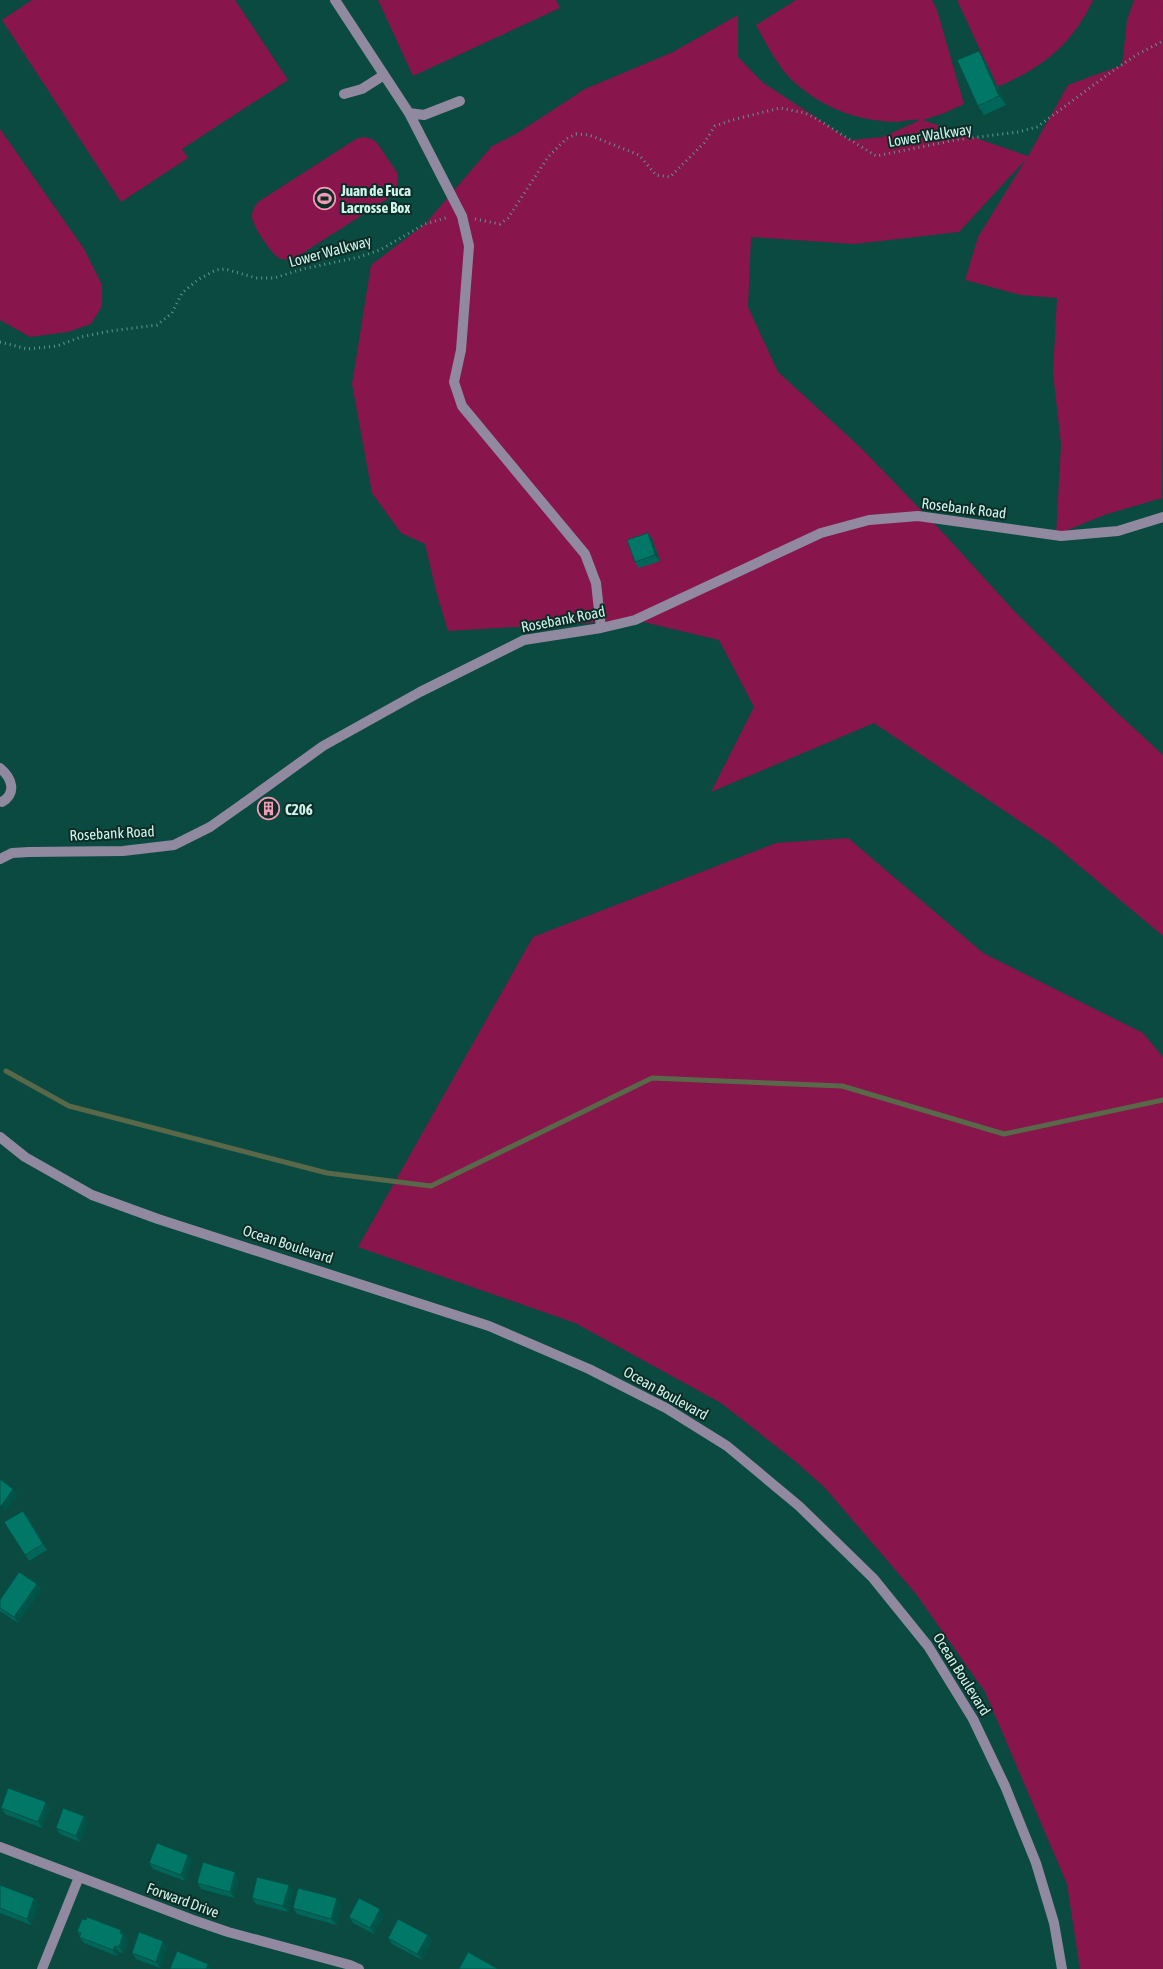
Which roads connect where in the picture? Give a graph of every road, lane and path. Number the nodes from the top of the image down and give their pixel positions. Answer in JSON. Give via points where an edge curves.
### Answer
{"nodes":[{"id":1,"x":335,"y":0,"type":"edge"},
{"id":2,"x":1163,"y":41,"type":"edge"},
{"id":3,"x":384,"y":75,"type":"junction"},
{"id":4,"x":344,"y":94,"type":"dead end"},
{"id":5,"x":460,"y":102,"type":"dead end"},
{"id":6,"x":409,"y":113,"type":"junction"},
{"id":7,"x":462,"y":216,"type":"junction"},
{"id":8,"x":0,"y":342,"type":"edge"},
{"id":9,"x":1163,"y":517,"type":"edge"},
{"id":10,"x":601,"y":628,"type":"junction"},
{"id":11,"x":0,"y":768,"type":"edge"},
{"id":12,"x":2,"y":802,"type":"dead end"},
{"id":13,"x":0,"y":859,"type":"edge"},
{"id":14,"x":0,"y":1137,"type":"edge"},
{"id":15,"x":0,"y":1846,"type":"edge"},
{"id":16,"x":79,"y":1876,"type":"junction"},
{"id":17,"x":42,"y":1969,"type":"edge"},
{"id":18,"x":359,"y":1969,"type":"edge"},
{"id":19,"x":1062,"y":1969,"type":"edge"}],
"edges":[{"from":1,"to":3,"type":"street"},
{"from":2,"to":7,"type":"path","name":"Lower Walkway","via":[[1114,70],[1036,127],[1018,132],[955,140],[876,156],[805,113],[780,108],[715,126],[704,143],[670,177],[656,175],[639,155],[589,135],[576,134],[548,157],[508,218],[500,224]]},
{"from":3,"to":4,"type":"street","via":[[362,90]]},
{"from":3,"to":6,"type":"street"},
{"from":5,"to":6,"type":"street","via":[[424,116]]},
{"from":6,"to":7,"type":"street"},
{"from":7,"to":8,"type":"path","name":"Lower Walkway","via":[[425,224],[380,250],[359,257],[274,278],[256,278],[225,268],[216,270],[182,293],[172,313],[157,325],[81,337],[57,346],[27,349]]},
{"from":7,"to":10,"type":"street","via":[[469,246],[461,350],[454,382],[462,406],[585,554],[596,583]]},
{"from":9,"to":10,"type":"street","name":"Rosebank Road","via":[[1118,532],[1061,536],[918,516],[869,520],[821,533],[635,620]]},
{"from":10,"to":13,"type":"street","name":"Rosebank Road","via":[[524,640],[420,692],[323,746],[210,827],[174,845],[122,851],[12,853]]},
{"from":11,"to":12,"type":"street","via":[[11,783],[11,792]]},
{"from":14,"to":19,"type":"street","name":"Ocean Boulevard","via":[[25,1157],[92,1195],[488,1326],[589,1369],[666,1408],[727,1446],[799,1506],[873,1578],[928,1646],[973,1719],[1012,1804],[1036,1863],[1054,1924]]},
{"from":15,"to":16,"type":"street","name":"Forward Drive"},
{"from":16,"to":17,"type":"street"},
{"from":16,"to":18,"type":"street","name":"Forward Drive","via":[[202,1923]]}]}
